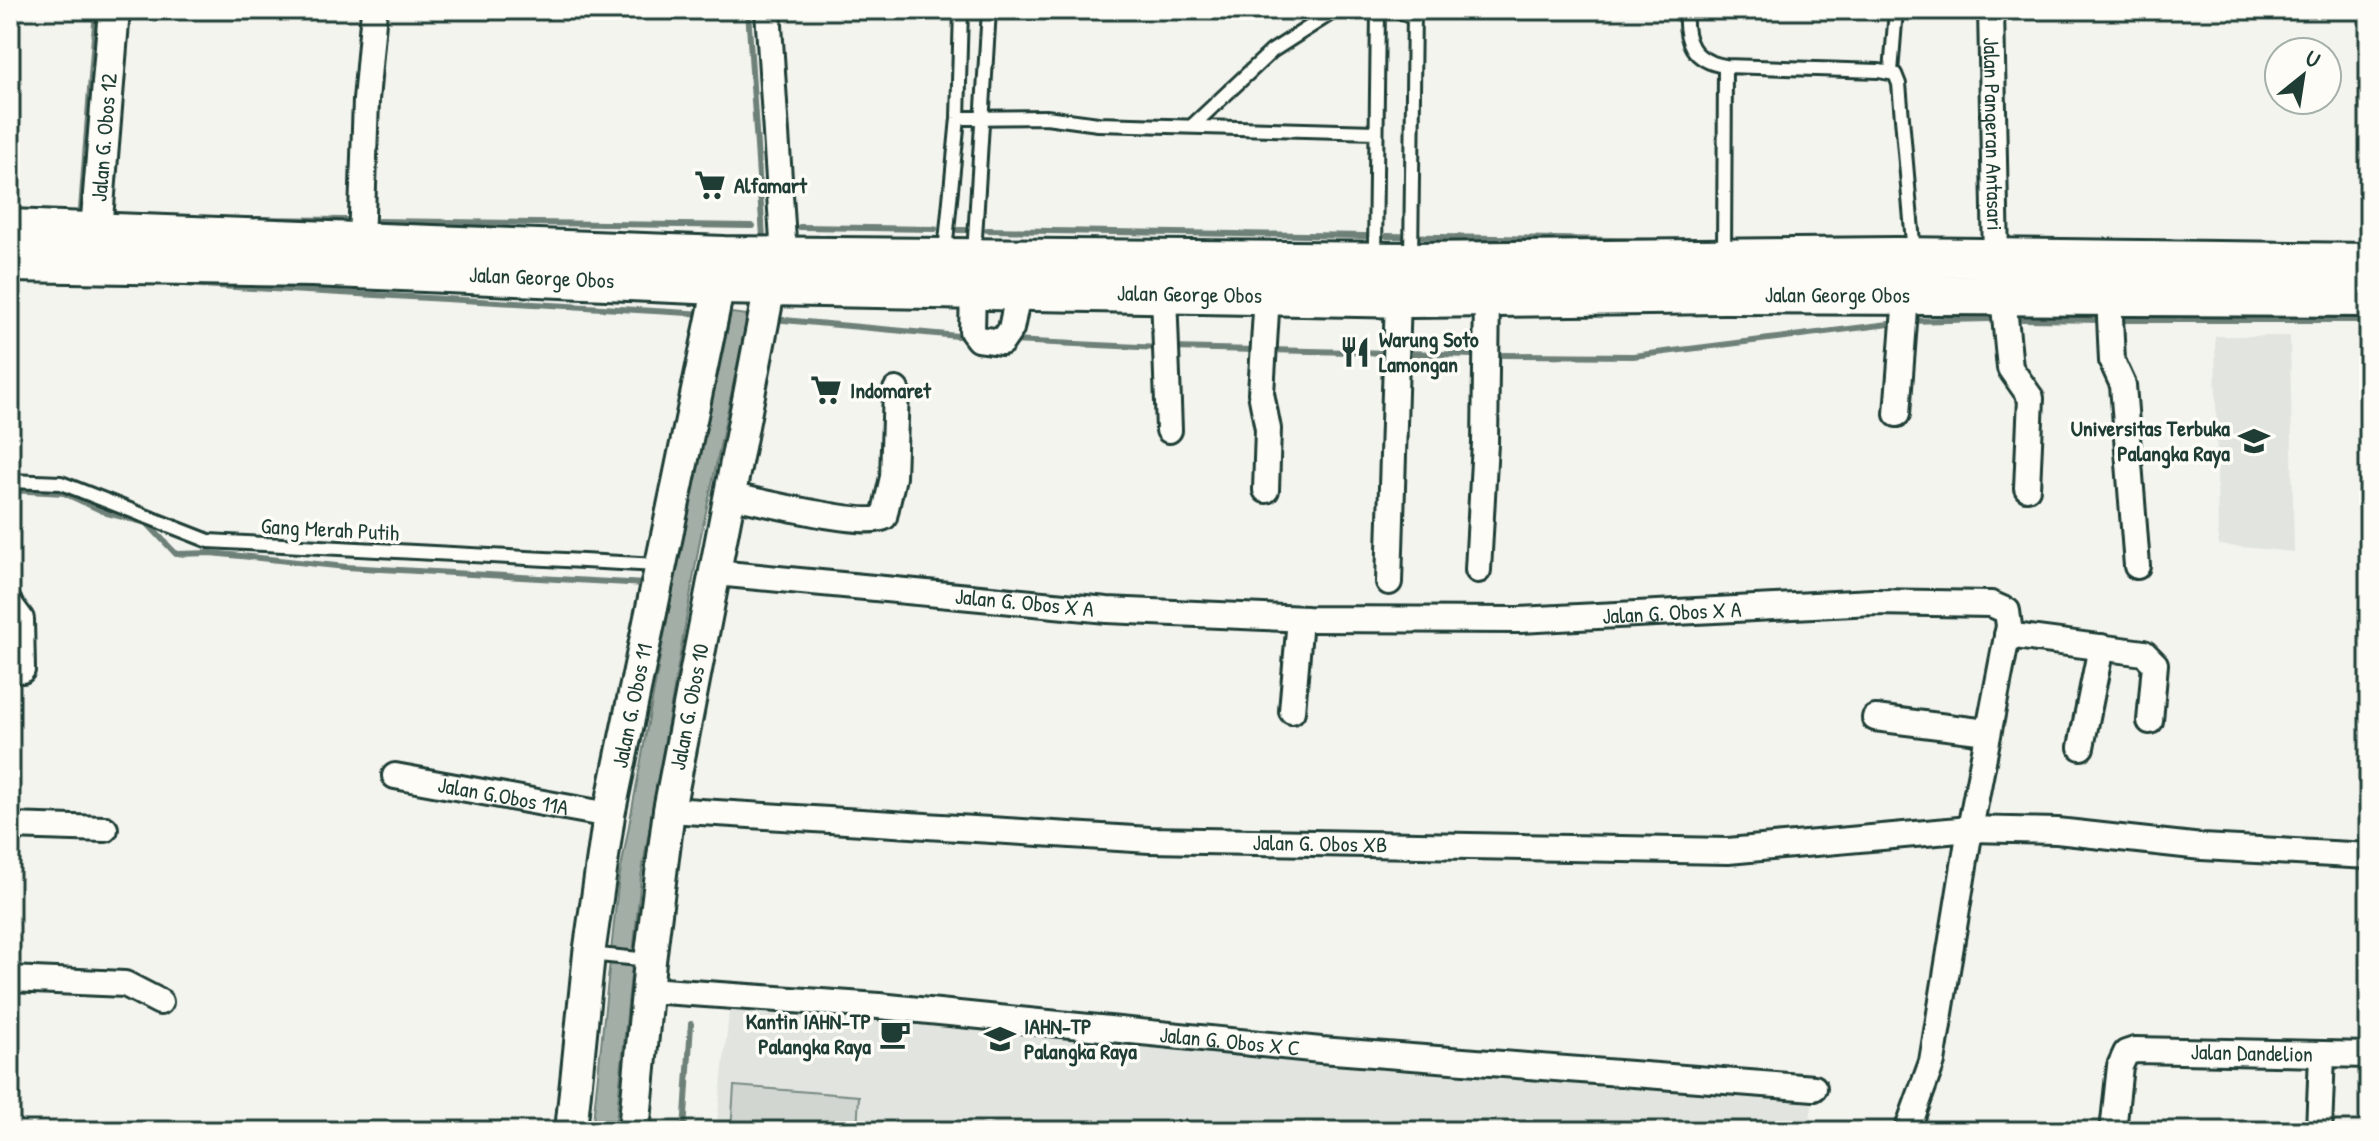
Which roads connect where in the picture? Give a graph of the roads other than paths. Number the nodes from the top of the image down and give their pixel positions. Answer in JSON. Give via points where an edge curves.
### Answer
{"nodes":[{"id":1,"x":114,"y":10,"type":"edge"},
{"id":2,"x":374,"y":10,"type":"edge"},
{"id":3,"x":768,"y":10,"type":"edge"},
{"id":4,"x":961,"y":10,"type":"edge"},
{"id":5,"x":989,"y":10,"type":"edge"},
{"id":6,"x":1336,"y":10,"type":"edge"},
{"id":7,"x":1378,"y":10,"type":"edge"},
{"id":8,"x":1396,"y":10,"type":"edge"},
{"id":9,"x":1686,"y":10,"type":"edge"},
{"id":10,"x":1896,"y":10,"type":"edge"},
{"id":11,"x":1991,"y":10,"type":"edge"},
{"id":12,"x":1414,"y":14,"type":"edge"},
{"id":13,"x":1725,"y":66,"type":"junction"},
{"id":14,"x":1891,"y":72,"type":"junction"},
{"id":15,"x":983,"y":116,"type":"junction"},
{"id":16,"x":958,"y":118,"type":"junction"},
{"id":17,"x":1193,"y":125,"type":"junction"},
{"id":18,"x":1375,"y":132,"type":"junction"},
{"id":19,"x":10,"y":229,"type":"edge"},
{"id":20,"x":361,"y":243,"type":"junction"},
{"id":21,"x":95,"y":247,"type":"junction"},
{"id":22,"x":313,"y":254,"type":"junction"},
{"id":23,"x":1914,"y":258,"type":"junction"},
{"id":24,"x":1724,"y":259,"type":"junction"},
{"id":25,"x":1996,"y":259,"type":"junction"},
{"id":26,"x":10,"y":262,"type":"edge"},
{"id":27,"x":2369,"y":263,"type":"edge"},
{"id":28,"x":964,"y":269,"type":"junction"},
{"id":29,"x":2264,"y":279,"type":"junction"},
{"id":30,"x":1394,"y":281,"type":"junction"},
{"id":31,"x":1019,"y":289,"type":"junction"},
{"id":32,"x":771,"y":294,"type":"junction"},
{"id":33,"x":1164,"y":294,"type":"junction"},
{"id":34,"x":1267,"y":295,"type":"junction"},
{"id":35,"x":2109,"y":295,"type":"junction"},
{"id":36,"x":1906,"y":296,"type":"junction"},
{"id":37,"x":2003,"y":296,"type":"junction"},
{"id":38,"x":1487,"y":297,"type":"junction"},
{"id":39,"x":2369,"y":297,"type":"edge"},
{"id":40,"x":716,"y":302,"type":"junction"},
{"id":41,"x":896,"y":390,"type":"dead end"},
{"id":42,"x":1897,"y":414,"type":"dead end"},
{"id":43,"x":1169,"y":430,"type":"dead end"},
{"id":44,"x":10,"y":481,"type":"edge"},
{"id":45,"x":2027,"y":488,"type":"dead end"},
{"id":46,"x":1266,"y":490,"type":"dead end"},
{"id":47,"x":732,"y":496,"type":"junction"},
{"id":48,"x":658,"y":565,"type":"junction"},
{"id":49,"x":2137,"y":566,"type":"dead end"},
{"id":50,"x":1478,"y":570,"type":"dead end"},
{"id":51,"x":716,"y":573,"type":"junction"},
{"id":52,"x":1389,"y":582,"type":"dead end"},
{"id":53,"x":10,"y":604,"type":"edge"},
{"id":54,"x":1300,"y":619,"type":"junction"},
{"id":55,"x":2007,"y":635,"type":"junction"},
{"id":56,"x":2101,"y":647,"type":"junction"},
{"id":57,"x":22,"y":670,"type":"dead end"},
{"id":58,"x":1292,"y":711,"type":"dead end"},
{"id":59,"x":1875,"y":718,"type":"dead end"},
{"id":60,"x":2150,"y":721,"type":"dead end"},
{"id":61,"x":1987,"y":732,"type":"junction"},
{"id":62,"x":2081,"y":747,"type":"dead end"},
{"id":63,"x":395,"y":776,"type":"dead end"},
{"id":64,"x":669,"y":810,"type":"junction"},
{"id":65,"x":609,"y":815,"type":"junction"},
{"id":66,"x":10,"y":826,"type":"edge"},
{"id":67,"x":105,"y":829,"type":"dead end"},
{"id":68,"x":1970,"y":829,"type":"junction"},
{"id":69,"x":2369,"y":856,"type":"edge"},
{"id":70,"x":599,"y":955,"type":"junction"},
{"id":71,"x":643,"y":969,"type":"junction"},
{"id":72,"x":10,"y":979,"type":"edge"},
{"id":73,"x":160,"y":1002,"type":"dead end"},
{"id":74,"x":2322,"y":1054,"type":"junction"},
{"id":75,"x":2369,"y":1055,"type":"edge"},
{"id":76,"x":1814,"y":1088,"type":"dead end"},
{"id":77,"x":571,"y":1131,"type":"edge"},
{"id":78,"x":634,"y":1131,"type":"edge"},
{"id":79,"x":1907,"y":1131,"type":"edge"},
{"id":80,"x":2113,"y":1131,"type":"edge"},
{"id":81,"x":2319,"y":1131,"type":"edge"}],
"edges":[{"from":1,"to":21,"type":"street","name":"Jalan G. Obos 12"},
{"from":2,"to":20,"type":"street"},
{"from":3,"to":32,"type":"street"},
{"from":4,"to":16,"type":"lane"},
{"from":5,"to":15,"type":"lane"},
{"from":6,"to":17,"type":"lane","via":[[1272,51]]},
{"from":7,"to":18,"type":"lane"},
{"from":8,"to":12,"type":"lane"},
{"from":9,"to":13,"type":"lane","via":[[1687,37],[1695,53]]},
{"from":10,"to":14,"type":"lane"},
{"from":11,"to":25,"type":"street","name":"Jalan Pangeran Antasari"},
{"from":12,"to":30,"type":"lane"},
{"from":13,"to":14,"type":"lane"},
{"from":13,"to":24,"type":"lane"},
{"from":14,"to":23,"type":"lane","via":[[1899,84]]},
{"from":15,"to":16,"type":"lane"},
{"from":15,"to":17,"type":"lane"},
{"from":15,"to":28,"type":"lane"},
{"from":16,"to":28,"type":"lane"},
{"from":17,"to":18,"type":"lane"},
{"from":18,"to":30,"type":"lane","via":[[1378,194]]},
{"from":19,"to":21,"type":"main road","name":"Jalan George Obos"},
{"from":20,"to":22,"type":"main road","name":"Jalan George Obos"},
{"from":20,"to":32,"type":"main road","name":"Jalan George Obos"},
{"from":21,"to":22,"type":"main road","name":"Jalan George Obos"},
{"from":21,"to":26,"type":"main road","name":"Jalan George Obos"},
{"from":22,"to":40,"type":"main road","name":"Jalan George Obos"},
{"from":23,"to":24,"type":"main road","name":"Jalan George Obos"},
{"from":23,"to":25,"type":"main road","name":"Jalan George Obos"},
{"from":24,"to":30,"type":"main road","name":"Jalan George Obos"},
{"from":25,"to":29,"type":"main road","name":"Jalan George Obos"},
{"from":27,"to":29,"type":"main road","name":"Jalan George Obos"},
{"from":28,"to":30,"type":"main road","name":"Jalan George Obos"},
{"from":28,"to":31,"type":"main road","name":"Jalan George Obos"},
{"from":28,"to":31,"type":"street","via":[[972,331],[978,339],[1002,342],[1011,329]]},
{"from":28,"to":32,"type":"main road","name":"Jalan George Obos"},
{"from":29,"to":35,"type":"main road","name":"Jalan George Obos"},
{"from":29,"to":39,"type":"main road","name":"Jalan George Obos"},
{"from":30,"to":34,"type":"main road","name":"Jalan George Obos"},
{"from":30,"to":38,"type":"main road","name":"Jalan George Obos"},
{"from":30,"to":52,"type":"street"},
{"from":31,"to":33,"type":"main road","name":"Jalan George Obos"},
{"from":32,"to":40,"type":"main road","name":"Jalan George Obos"},
{"from":32,"to":47,"type":"street","name":"Jalan G. Obos 10"},
{"from":33,"to":34,"type":"main road","name":"Jalan George Obos"},
{"from":33,"to":43,"type":"street"},
{"from":34,"to":46,"type":"street","via":[[1261,393],[1268,429]]},
{"from":35,"to":37,"type":"main road","name":"Jalan George Obos"},
{"from":35,"to":49,"type":"street","via":[[2112,361],[2123,385]]},
{"from":36,"to":37,"type":"main road","name":"Jalan George Obos"},
{"from":36,"to":38,"type":"main road","name":"Jalan George Obos"},
{"from":36,"to":42,"type":"street"},
{"from":37,"to":45,"type":"street","via":[[2010,368],[2031,398]]},
{"from":38,"to":50,"type":"street"},
{"from":40,"to":48,"type":"street","name":"Jalan G. Obos 11"},
{"from":41,"to":47,"type":"street","via":[[893,477],[884,517],[841,517]]},
{"from":44,"to":48,"type":"lane","name":"Gang Merah Putih","via":[[61,483],[209,541]]},
{"from":47,"to":51,"type":"street","name":"Jalan G. Obos 10"},
{"from":48,"to":65,"type":"street","name":"Jalan G. Obos 11"},
{"from":51,"to":54,"type":"street","name":"Jalan G. Obos X A","via":[[1107,610]]},
{"from":51,"to":64,"type":"street","name":"Jalan G. Obos 10"},
{"from":53,"to":57,"type":"street","via":[[21,619]]},
{"from":54,"to":55,"type":"street","name":"Jalan G. Obos X A","via":[[1519,620],[1962,601],[2001,606],[2009,616]]},
{"from":54,"to":58,"type":"street"},
{"from":55,"to":56,"type":"street"},
{"from":55,"to":61,"type":"street"},
{"from":56,"to":60,"type":"street","via":[[2152,657]]},
{"from":56,"to":62,"type":"street"},
{"from":59,"to":61,"type":"street"},
{"from":61,"to":68,"type":"street"},
{"from":63,"to":65,"type":"street","name":"Jalan G.Obos 11A"},
{"from":64,"to":68,"type":"street","name":"Jalan G. Obos XB","via":[[1150,840],[1713,851]]},
{"from":64,"to":71,"type":"street","name":"Jalan G. Obos 10"},
{"from":65,"to":70,"type":"street","name":"Jalan G. Obos 11"},
{"from":66,"to":67,"type":"street"},
{"from":68,"to":69,"type":"street"},
{"from":68,"to":79,"type":"street","via":[[1932,1062]]},
{"from":70,"to":71,"type":"lane"},
{"from":70,"to":77,"type":"street","name":"Jalan G. Obos 11"},
{"from":71,"to":76,"type":"street","name":"Jalan G. Obos X C","via":[[879,1006],[1321,1050]]},
{"from":71,"to":78,"type":"street","name":"Jalan G. Obos 10"},
{"from":72,"to":73,"type":"street","via":[[125,984]]},
{"from":74,"to":75,"type":"street","name":"Jalan Dandelion"},
{"from":74,"to":80,"type":"street","name":"Jalan Dandelion","via":[[2126,1053]]},
{"from":74,"to":81,"type":"street"}]}
